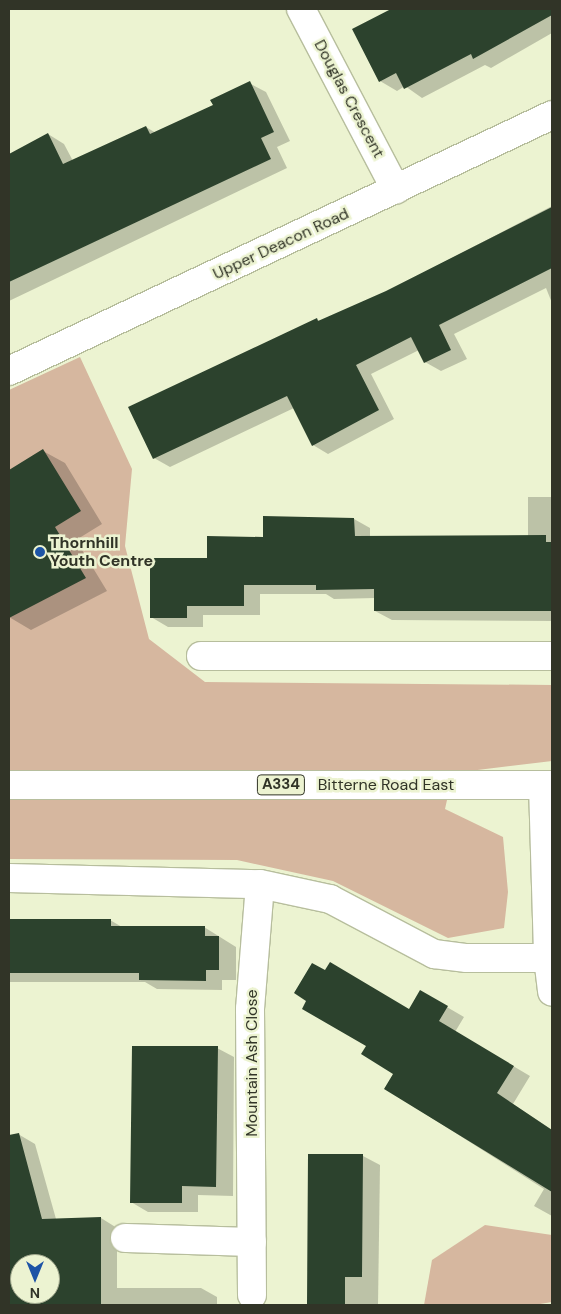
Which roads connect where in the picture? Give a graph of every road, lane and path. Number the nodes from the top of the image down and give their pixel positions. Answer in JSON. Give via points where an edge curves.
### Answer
{"nodes":[{"id":1,"x":302,"y":9,"type":"edge"},
{"id":2,"x":552,"y":115,"type":"edge"},
{"id":3,"x":396,"y":190,"type":"junction"},
{"id":4,"x":9,"y":371,"type":"edge"},
{"id":5,"x":201,"y":656,"type":"dead end"},
{"id":6,"x":552,"y":656,"type":"edge"},
{"id":7,"x":9,"y":785,"type":"edge"},
{"id":8,"x":547,"y":785,"type":"edge"},
{"id":9,"x":9,"y":878,"type":"edge"},
{"id":10,"x":260,"y":884,"type":"junction"},
{"id":11,"x":548,"y":958,"type":"junction"},
{"id":12,"x":552,"y":992,"type":"edge"},
{"id":13,"x":125,"y":1238,"type":"dead end"},
{"id":14,"x":252,"y":1242,"type":"junction"},
{"id":15,"x":252,"y":1295,"type":"dead end"}],
"edges":[{"from":1,"to":3,"type":"street","name":"Douglas Crescent"},
{"from":2,"to":3,"type":"street","name":"Upper Deacon Road"},
{"from":3,"to":4,"type":"street","name":"Upper Deacon Road"},
{"from":5,"to":6,"type":"street"},
{"from":7,"to":8,"type":"street","name":"Bitterne Road East","number":"A334"},
{"from":8,"to":11,"type":"street"},
{"from":9,"to":10,"type":"street"},
{"from":10,"to":11,"type":"street","via":[[330,899],[434,954],[467,958]]},
{"from":10,"to":14,"type":"street","name":"Mountain Ash Close","via":[[250,1009]]},
{"from":11,"to":12,"type":"street"},
{"from":13,"to":14,"type":"street"},
{"from":14,"to":15,"type":"street","name":"Mountain Ash Close"}]}
